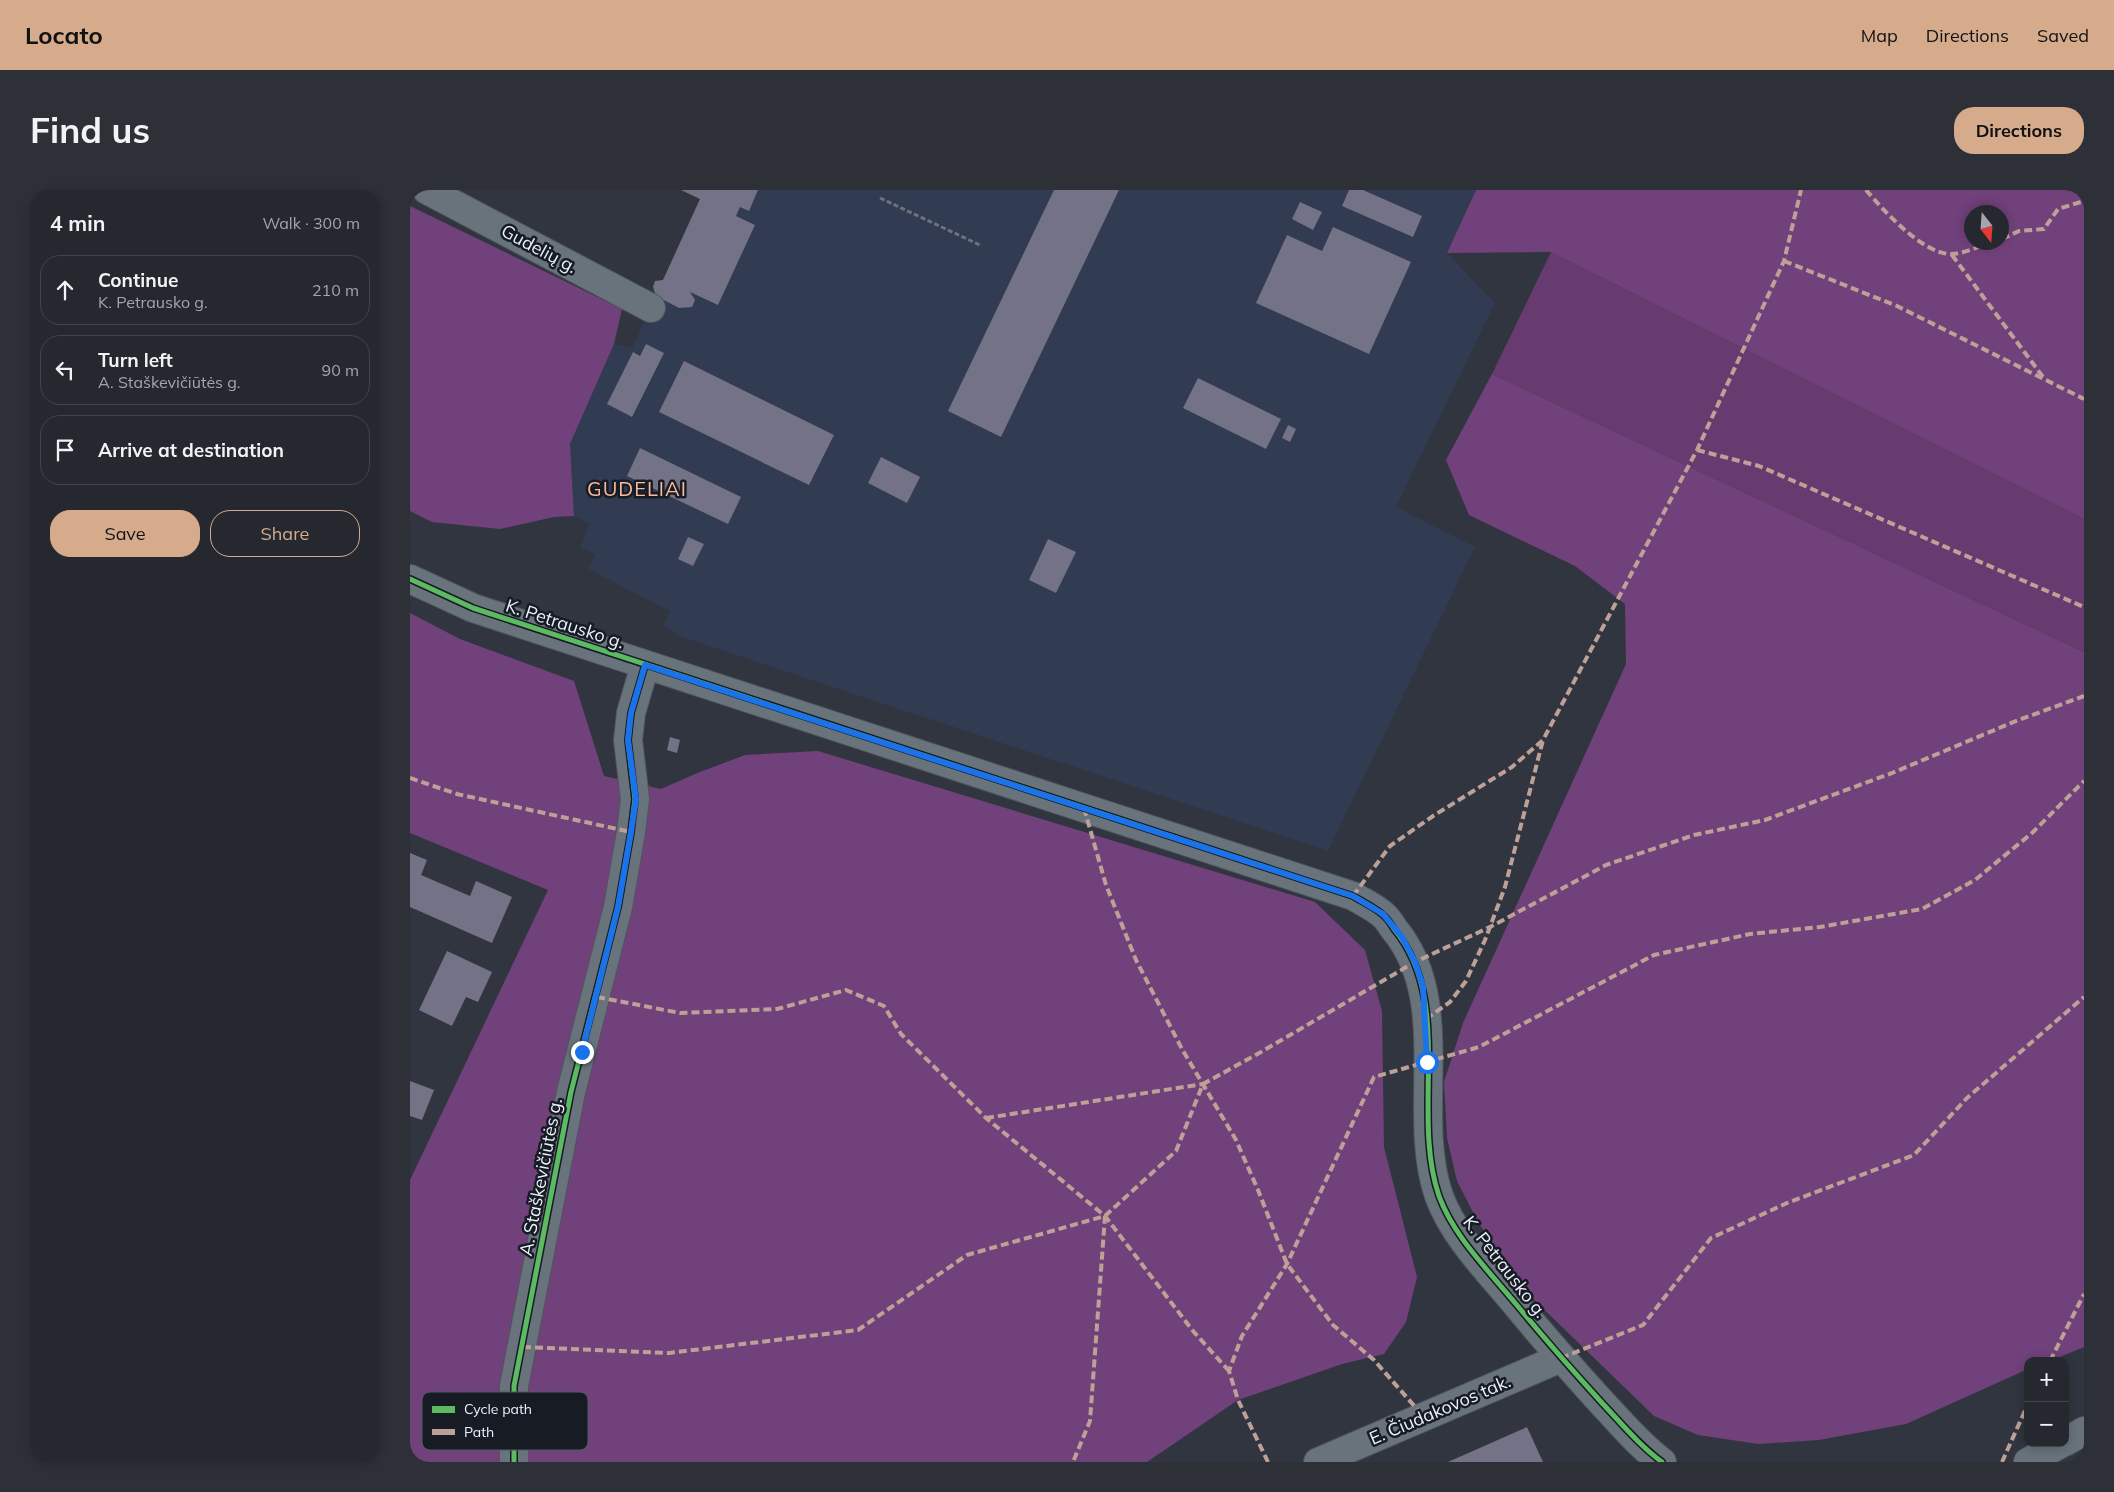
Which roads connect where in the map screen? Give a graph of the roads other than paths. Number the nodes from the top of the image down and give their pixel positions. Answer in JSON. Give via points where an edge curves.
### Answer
{"nodes":[{"id":1,"x":427,"y":190,"type":"edge"},
{"id":2,"x":651,"y":308,"type":"dead end"},
{"id":3,"x":410,"y":579,"type":"edge"},
{"id":4,"x":645,"y":665,"type":"junction"},
{"id":5,"x":1561,"y":1358,"type":"junction"},
{"id":6,"x":514,"y":1392,"type":"edge"},
{"id":7,"x":2084,"y":1431,"type":"edge"},
{"id":8,"x":2069,"y":1439,"type":"edge"},
{"id":9,"x":2055,"y":1447,"type":"edge"},
{"id":10,"x":1318,"y":1462,"type":"edge"},
{"id":11,"x":1662,"y":1462,"type":"edge"},
{"id":12,"x":2028,"y":1462,"type":"edge"}],
"edges":[{"from":1,"to":2,"type":"street","name":"Gudelių g."},
{"from":3,"to":4,"type":"street","name":"K. Petrausko g.","via":[[473,608]]},
{"from":4,"to":5,"type":"street","name":"K. Petrausko g.","via":[[1353,896],[1383,914],[1402,937],[1423,986],[1432,1170],[1440,1196],[1452,1223],[1471,1250]]},
{"from":4,"to":6,"type":"street","name":"A. Staškevičiūtės g.","via":[[631,713],[628,740],[636,799],[618,907],[571,1092]]},
{"from":5,"to":10,"type":"street","name":"E. Čiudakovos tak."},
{"from":5,"to":11,"type":"street","name":"K. Petrausko g.","via":[[1642,1447]]},
{"from":7,"to":8,"type":"street"},
{"from":9,"to":12,"type":"street"}]}
